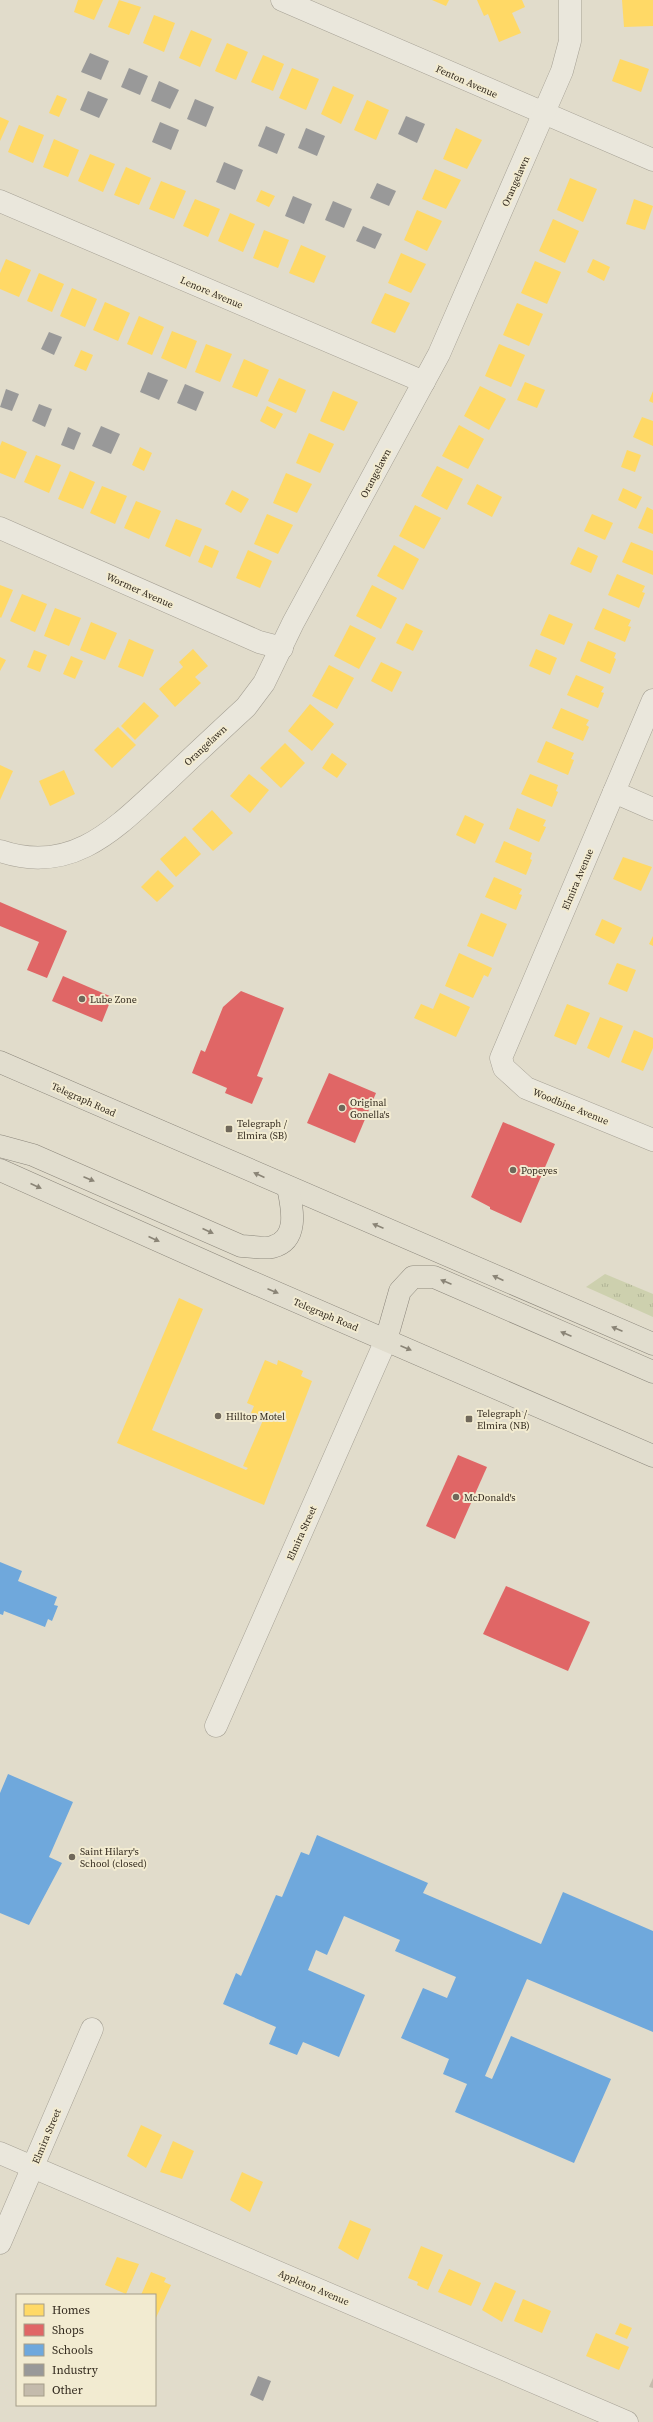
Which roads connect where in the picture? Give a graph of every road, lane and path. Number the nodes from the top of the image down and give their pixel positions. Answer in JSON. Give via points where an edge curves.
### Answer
{"nodes":[{"id":1,"x":282,"y":0,"type":"edge"},
{"id":2,"x":570,"y":0,"type":"edge"},
{"id":3,"x":544,"y":115,"type":"junction"},
{"id":4,"x":653,"y":160,"type":"edge"},
{"id":5,"x":0,"y":202,"type":"edge"},
{"id":6,"x":424,"y":382,"type":"junction"},
{"id":7,"x":0,"y":528,"type":"edge"},
{"id":8,"x":282,"y":648,"type":"junction"},
{"id":9,"x":653,"y":700,"type":"edge"},
{"id":10,"x":614,"y":792,"type":"junction"},
{"id":11,"x":653,"y":809,"type":"edge"},
{"id":12,"x":0,"y":852,"type":"edge"},
{"id":13,"x":501,"y":1058,"type":"joint"},
{"id":14,"x":0,"y":1062,"type":"edge"},
{"id":15,"x":653,"y":1140,"type":"edge"},
{"id":16,"x":0,"y":1146,"type":"edge"},
{"id":17,"x":0,"y":1170,"type":"edge"},
{"id":18,"x":288,"y":1187,"type":"junction"},
{"id":19,"x":386,"y":1340,"type":"junction"},
{"id":20,"x":653,"y":1344,"type":"edge"},
{"id":21,"x":653,"y":1372,"type":"edge"},
{"id":22,"x":653,"y":1456,"type":"edge"},
{"id":23,"x":216,"y":1726,"type":"dead end"},
{"id":24,"x":92,"y":2029,"type":"dead end"},
{"id":25,"x":0,"y":2153,"type":"edge"},
{"id":26,"x":32,"y":2167,"type":"junction"},
{"id":27,"x":0,"y":2243,"type":"edge"},
{"id":28,"x":627,"y":2422,"type":"edge"}],
"edges":[{"from":1,"to":3,"type":"street","name":"Fenton Avenue"},
{"from":2,"to":3,"type":"street","name":"Orangelawn","via":[[570,41],[562,71]]},
{"from":3,"to":4,"type":"street","name":"Fenton Avenue"},
{"from":3,"to":6,"type":"street","name":"Orangelawn","via":[[439,354]]},
{"from":5,"to":6,"type":"street","name":"Lenore Avenue"},
{"from":6,"to":8,"type":"street","name":"Orangelawn"},
{"from":7,"to":8,"type":"street","name":"Wormer Avenue","via":[[259,642]]},
{"from":8,"to":12,"type":"street","name":"Orangelawn","via":[[264,682],[246,707],[117,828],[87,847],[54,857],[23,857]]},
{"from":9,"to":10,"type":"street","name":"Elmira Avenue"},
{"from":10,"to":11,"type":"street"},
{"from":10,"to":13,"type":"street","name":"Elmira Avenue"},
{"from":13,"to":15,"type":"street","name":"Woodbine Avenue","via":[[504,1068],[526,1088]]},
{"from":18,"to":14,"type":"main road","name":"Telegraph Road","one_way":true},
{"from":16,"to":18,"type":"main road","one_way":true,"via":[[33,1155],[241,1246],[272,1247],[283,1242],[291,1229],[293,1213]]},
{"from":17,"to":19,"type":"main road","name":"Telegraph Road","one_way":true},
{"from":20,"to":18,"type":"main road","name":"Telegraph Road","one_way":true},
{"from":21,"to":19,"type":"main road","one_way":true,"via":[[434,1277],[413,1277],[400,1291]]},
{"from":19,"to":22,"type":"main road","name":"Telegraph Road","one_way":true},
{"from":19,"to":23,"type":"street","name":"Elmira Street"},
{"from":24,"to":26,"type":"street","name":"Elmira Street"},
{"from":25,"to":26,"type":"street","name":"Appleton Avenue"},
{"from":26,"to":27,"type":"street","name":"Elmira Street"},
{"from":26,"to":28,"type":"street","name":"Appleton Avenue"}]}
